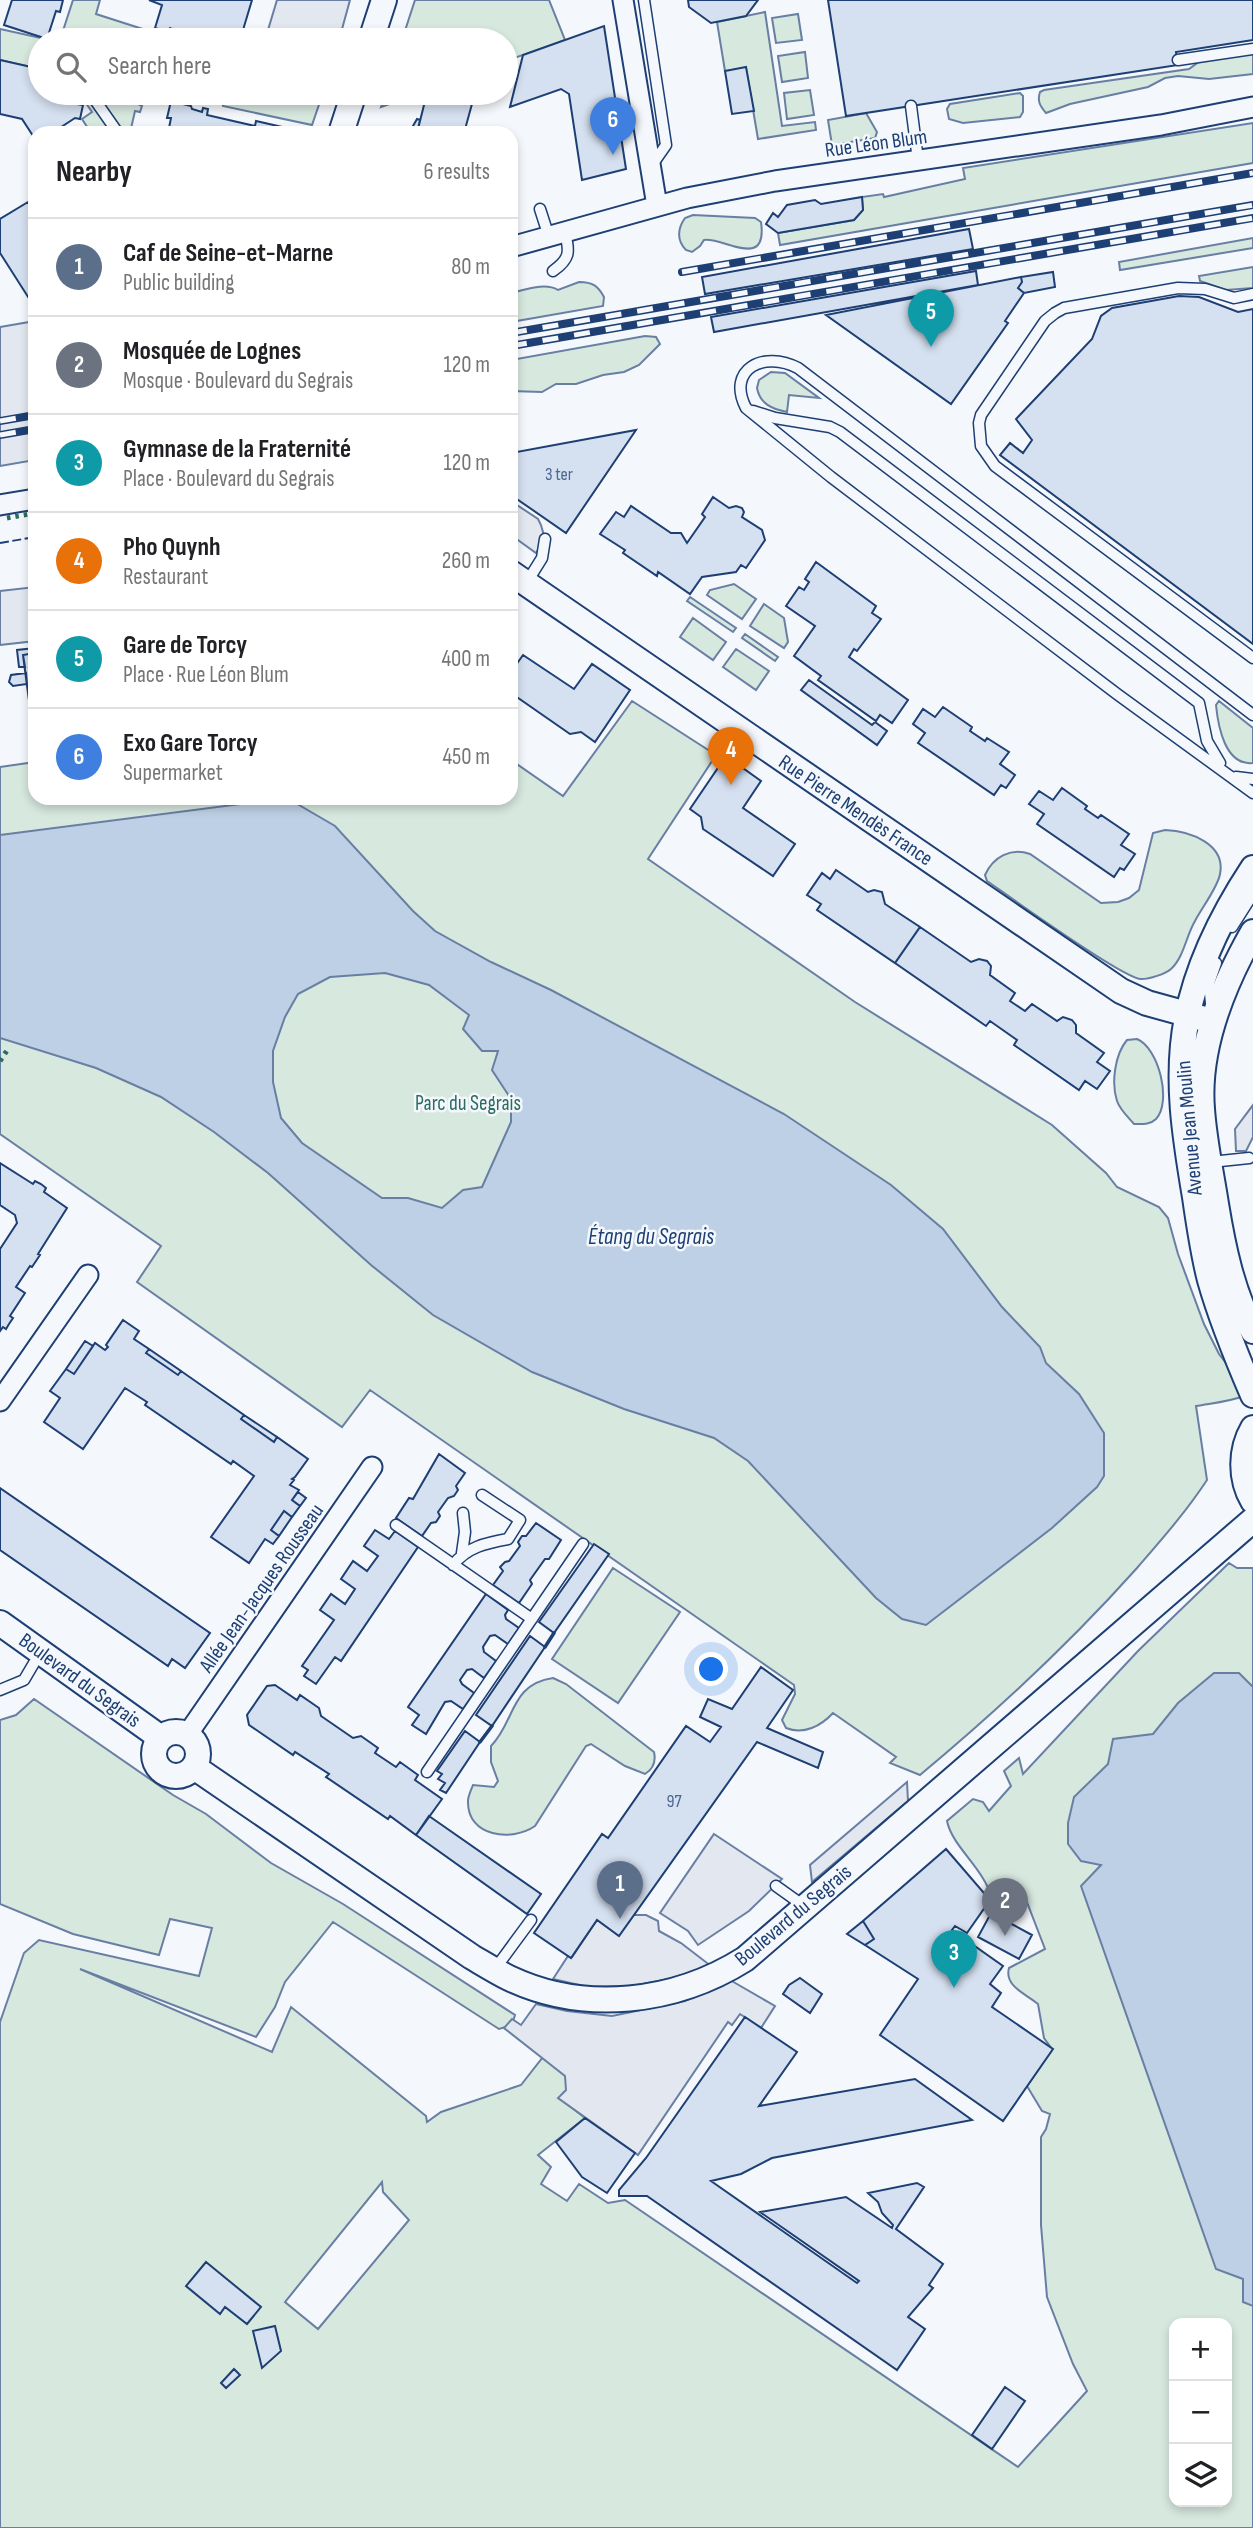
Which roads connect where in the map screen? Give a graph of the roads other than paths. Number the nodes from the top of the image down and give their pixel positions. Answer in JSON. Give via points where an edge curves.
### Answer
{"nodes":[{"id":1,"x":384,"y":0,"type":"edge"},
{"id":2,"x":623,"y":0,"type":"edge"},
{"id":3,"x":644,"y":0,"type":"edge"},
{"id":4,"x":375,"y":28,"type":"edge"},
{"id":5,"x":1253,"y":49,"type":"edge"},
{"id":6,"x":1178,"y":60,"type":"dead end"},
{"id":7,"x":98,"y":105,"type":"edge"},
{"id":8,"x":350,"y":105,"type":"edge"},
{"id":9,"x":911,"y":106,"type":"dead end"},
{"id":10,"x":1253,"y":107,"type":"edge"},
{"id":11,"x":113,"y":126,"type":"edge"},
{"id":12,"x":343,"y":126,"type":"edge"},
{"id":13,"x":918,"y":160,"type":"junction"},
{"id":14,"x":651,"y":167,"type":"junction"},
{"id":15,"x":657,"y":206,"type":"junction"},
{"id":16,"x":540,"y":209,"type":"dead end"},
{"id":17,"x":557,"y":235,"type":"junction"},
{"id":18,"x":518,"y":245,"type":"edge"},
{"id":19,"x":552,"y":271,"type":"dead end"},
{"id":20,"x":1253,"y":294,"type":"edge"},
{"id":21,"x":746,"y":408,"type":"junction"},
{"id":22,"x":28,"y":500,"type":"edge"},
{"id":23,"x":0,"y":505,"type":"edge"},
{"id":24,"x":545,"y":539,"type":"dead end"},
{"id":25,"x":518,"y":578,"type":"edge"},
{"id":26,"x":1253,"y":659,"type":"edge"},
{"id":27,"x":1253,"y":715,"type":"edge"},
{"id":28,"x":1227,"y":773,"type":"junction"},
{"id":29,"x":1253,"y":779,"type":"edge"},
{"id":30,"x":1253,"y":793,"type":"edge"},
{"id":31,"x":1253,"y":868,"type":"edge"},
{"id":32,"x":1253,"y":894,"type":"edge"},
{"id":33,"x":1253,"y":932,"type":"edge"},
{"id":34,"x":1228,"y":935,"type":"dead end"},
{"id":35,"x":1219,"y":955,"type":"dead end"},
{"id":36,"x":1187,"y":1016,"type":"junction"},
{"id":37,"x":1212,"y":1021,"type":"junction"},
{"id":38,"x":1249,"y":1157,"type":"dead end"},
{"id":39,"x":1209,"y":1162,"type":"junction"},
{"id":40,"x":88,"y":1275,"type":"dead end"},
{"id":41,"x":1253,"y":1331,"type":"edge"},
{"id":42,"x":1253,"y":1395,"type":"edge"},
{"id":43,"x":0,"y":1401,"type":"edge"},
{"id":44,"x":1253,"y":1428,"type":"edge"},
{"id":45,"x":372,"y":1467,"type":"dead end"},
{"id":46,"x":482,"y":1495,"type":"dead end"},
{"id":47,"x":1253,"y":1501,"type":"edge"},
{"id":48,"x":463,"y":1513,"type":"dead end"},
{"id":49,"x":1253,"y":1520,"type":"edge"},
{"id":50,"x":396,"y":1525,"type":"dead end"},
{"id":51,"x":583,"y":1544,"type":"dead end"},
{"id":52,"x":462,"y":1553,"type":"junction"},
{"id":53,"x":453,"y":1565,"type":"junction"},
{"id":54,"x":532,"y":1619,"type":"junction"},
{"id":55,"x":0,"y":1623,"type":"edge"},
{"id":56,"x":0,"y":1641,"type":"edge"},
{"id":57,"x":34,"y":1663,"type":"junction"},
{"id":58,"x":0,"y":1690,"type":"edge"},
{"id":59,"x":187,"y":1735,"type":"junction"},
{"id":60,"x":158,"y":1744,"type":"junction"},
{"id":61,"x":194,"y":1767,"type":"junction"},
{"id":62,"x":427,"y":1772,"type":"dead end"},
{"id":63,"x":776,"y":1886,"type":"dead end"},
{"id":64,"x":805,"y":1906,"type":"junction"},
{"id":65,"x":531,"y":1920,"type":"dead end"},
{"id":66,"x":495,"y":1969,"type":"junction"}],
"edges":[{"from":1,"to":4,"type":"street"},
{"from":2,"to":14,"type":"street"},
{"from":3,"to":14,"type":"lane","via":[[666,145]]},
{"from":5,"to":6,"type":"lane"},
{"from":7,"to":11,"type":"lane"},
{"from":8,"to":12,"type":"street"},
{"from":9,"to":13,"type":"lane"},
{"from":10,"to":13,"type":"street","name":"Rue Léon Blum"},
{"from":13,"to":15,"type":"street","name":"Rue Léon Blum","via":[[775,181]]},
{"from":14,"to":15,"type":"street"},
{"from":15,"to":17,"type":"street","name":"Rue Léon Blum"},
{"from":16,"to":17,"type":"lane"},
{"from":17,"to":18,"type":"street","name":"Rue Léon Blum"},
{"from":17,"to":19,"type":"lane","via":[[569,249],[564,263]]},
{"from":20,"to":26,"type":"lane","via":[[1234,298],[1205,289],[1178,288],[1064,308],[1045,321],[985,407],[979,423],[983,452],[995,466]]},
{"from":21,"to":27,"type":"lane","via":[[740,397],[741,384],[755,364],[777,359],[798,368]]},
{"from":21,"to":28,"type":"lane","via":[[831,477]]},
{"from":21,"to":28,"type":"lane","via":[[830,427],[931,499],[1199,703],[1207,741]]},
{"from":22,"to":23,"type":"street"},
{"from":24,"to":25,"type":"lane","via":[[542,558]]},
{"from":25,"to":36,"type":"street","name":"Rue Pierre Mendès France","via":[[1121,991]]},
{"from":28,"to":29,"type":"lane"},
{"from":28,"to":30,"type":"lane"},
{"from":31,"to":36,"type":"street","name":"Avenue Jean Moulin","via":[[1220,926]]},
{"from":32,"to":34,"type":"lane"},
{"from":33,"to":37,"type":"street","name":"Avenue Jean Moulin"},
{"from":35,"to":37,"type":"lane","via":[[1209,983]]},
{"from":36,"to":37,"type":"street","name":"Rue Pierre Mendès France"},
{"from":36,"to":42,"type":"street","name":"Avenue Jean Moulin","via":[[1181,1095],[1202,1242],[1214,1292]]},
{"from":37,"to":39,"type":"street","name":"Avenue Jean Moulin","via":[[1202,1076]]},
{"from":38,"to":39,"type":"lane"},
{"from":39,"to":41,"type":"street","name":"Avenue Jean Moulin","via":[[1231,1277]]},
{"from":40,"to":43,"type":"street"},
{"from":44,"to":47,"type":"street","via":[[1242,1464]]},
{"from":45,"to":59,"type":"street","name":"Allée Jean-Jacques Rousseau"},
{"from":46,"to":52,"type":"lane","via":[[520,1520],[508,1539]]},
{"from":48,"to":52,"type":"lane"},
{"from":49,"to":64,"type":"street","name":"Boulevard du Segrais"},
{"from":50,"to":53,"type":"lane"},
{"from":51,"to":54,"type":"lane"},
{"from":52,"to":53,"type":"lane"},
{"from":53,"to":54,"type":"lane"},
{"from":54,"to":62,"type":"lane"},
{"from":55,"to":60,"type":"street","name":"Boulevard du Segrais"},
{"from":56,"to":57,"type":"street","name":"Boulevard du Segrais"},
{"from":57,"to":58,"type":"lane","via":[[24,1680]]},
{"from":57,"to":60,"type":"street","name":"Boulevard du Segrais"},
{"from":59,"to":60,"type":"street","via":[[173,1732]]},
{"from":59,"to":61,"type":"street","via":[[197,1745]]},
{"from":60,"to":61,"type":"street","via":[[158,1765],[170,1774],[183,1775]]},
{"from":61,"to":66,"type":"street","name":"Boulevard du Segrais"},
{"from":63,"to":64,"type":"lane"},
{"from":64,"to":66,"type":"street","name":"Boulevard du Segrais","via":[[723,1972],[655,1996],[623,2000],[572,1997]]},
{"from":65,"to":66,"type":"lane"}]}
